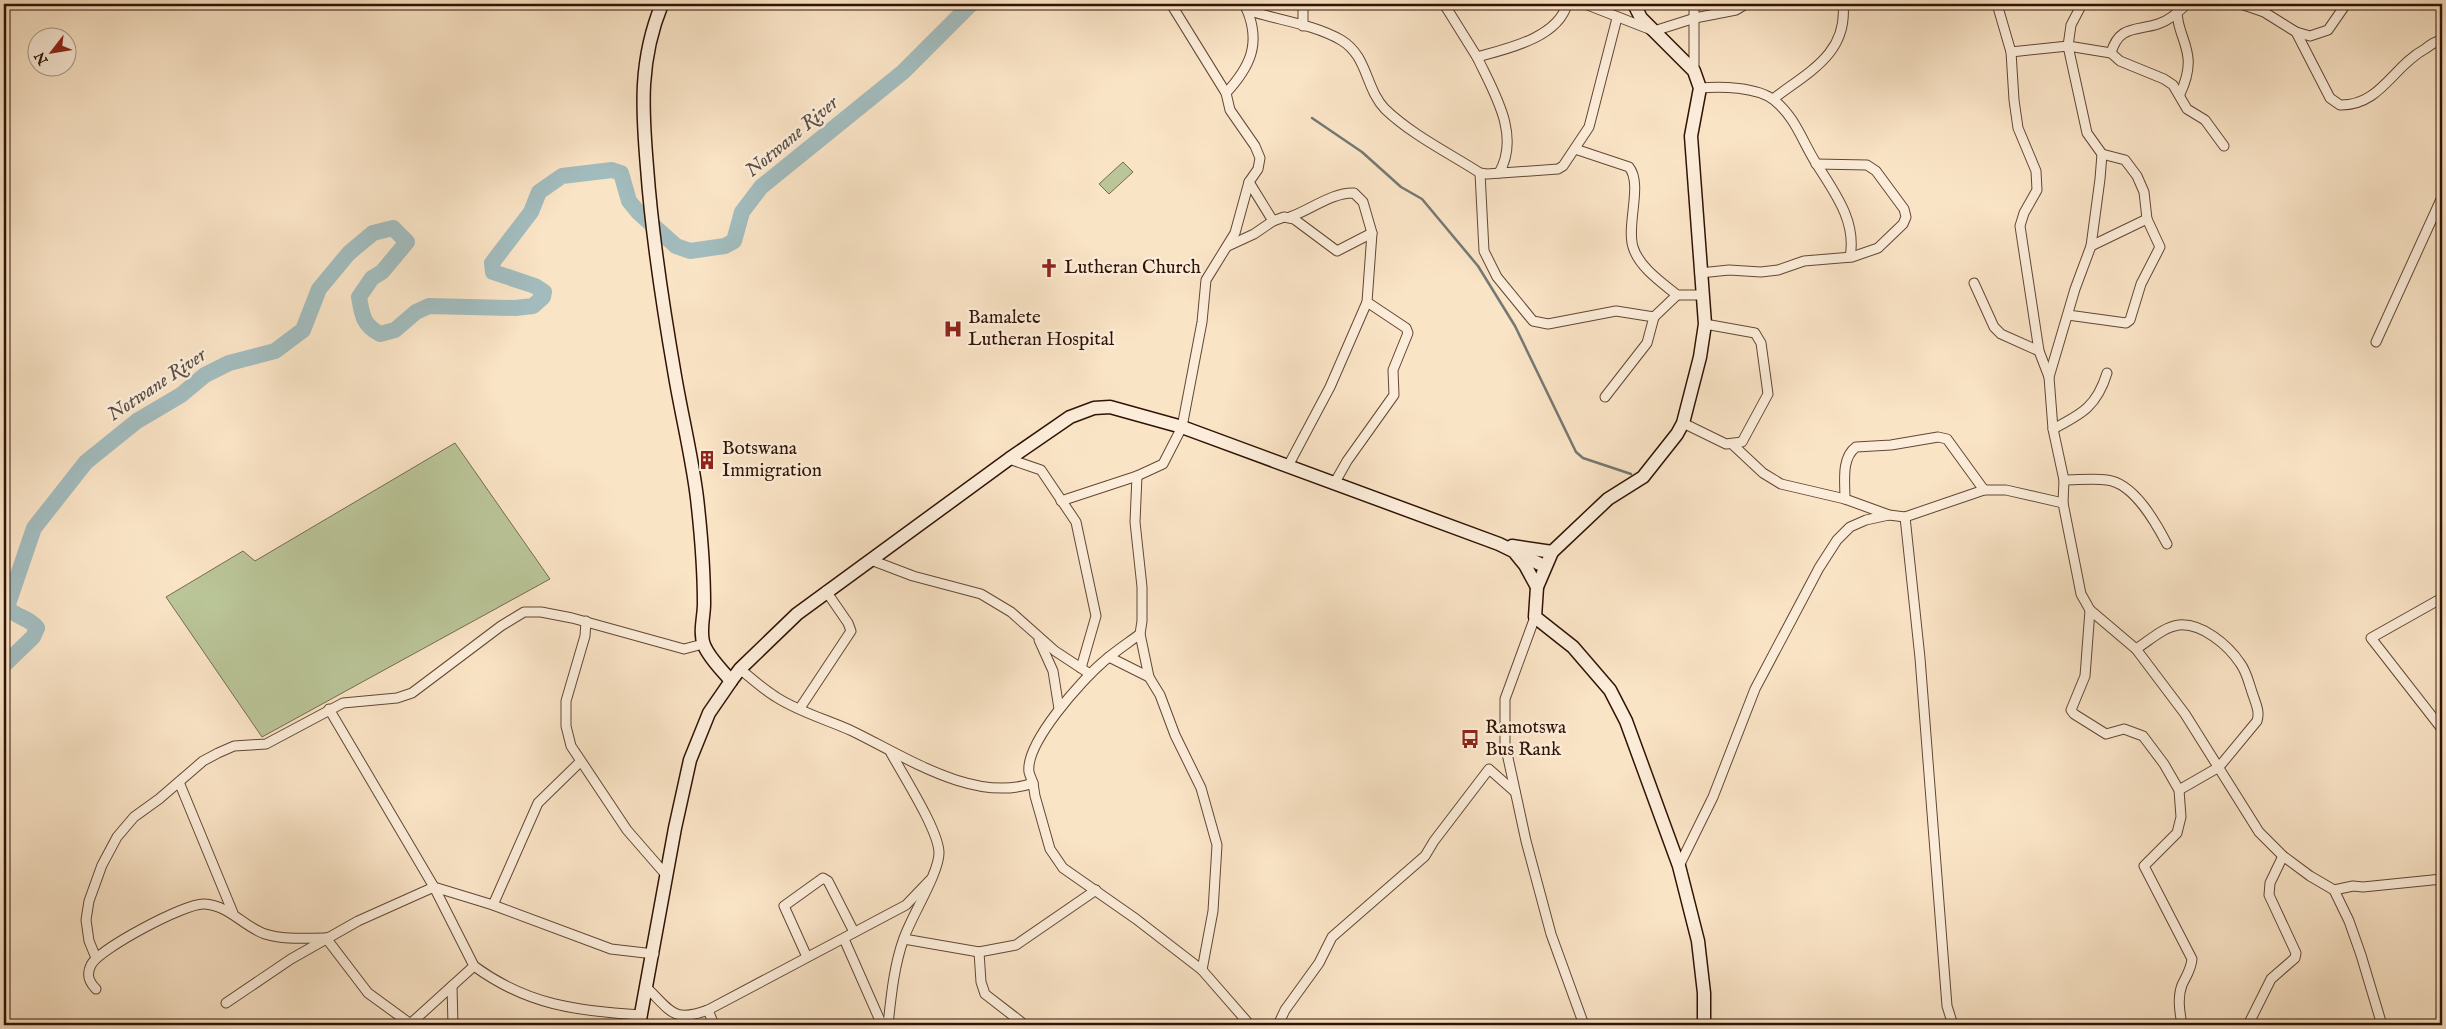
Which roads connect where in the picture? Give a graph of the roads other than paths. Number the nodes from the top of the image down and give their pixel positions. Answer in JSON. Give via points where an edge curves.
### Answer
{"nodes":[{"id":1,"x":662,"y":4,"type":"edge"},
{"id":2,"x":1171,"y":4,"type":"edge"},
{"id":3,"x":1302,"y":4,"type":"edge"},
{"id":4,"x":1444,"y":4,"type":"edge"},
{"id":5,"x":1567,"y":4,"type":"edge"},
{"id":6,"x":1585,"y":4,"type":"edge"},
{"id":7,"x":1634,"y":4,"type":"edge"},
{"id":8,"x":1694,"y":4,"type":"edge"},
{"id":9,"x":1746,"y":4,"type":"edge"},
{"id":10,"x":1843,"y":4,"type":"edge"},
{"id":11,"x":1997,"y":4,"type":"edge"},
{"id":12,"x":2082,"y":4,"type":"edge"},
{"id":13,"x":2177,"y":4,"type":"edge"},
{"id":14,"x":2187,"y":4,"type":"edge"},
{"id":15,"x":2241,"y":4,"type":"edge"},
{"id":16,"x":2346,"y":4,"type":"edge"},
{"id":17,"x":1245,"y":7,"type":"edge"},
{"id":18,"x":2176,"y":15,"type":"junction"},
{"id":19,"x":1617,"y":18,"type":"junction"},
{"id":20,"x":1695,"y":18,"type":"junction"},
{"id":21,"x":1303,"y":26,"type":"junction"},
{"id":22,"x":1654,"y":31,"type":"junction"},
{"id":23,"x":2296,"y":32,"type":"junction"},
{"id":24,"x":2442,"y":40,"type":"edge"},
{"id":25,"x":2068,"y":46,"type":"junction"},
{"id":26,"x":2011,"y":52,"type":"junction"},
{"id":27,"x":2111,"y":52,"type":"junction"},
{"id":28,"x":1477,"y":57,"type":"junction"},
{"id":29,"x":1694,"y":72,"type":"junction"},
{"id":30,"x":1700,"y":88,"type":"junction"},
{"id":31,"x":1226,"y":93,"type":"junction"},
{"id":32,"x":2180,"y":94,"type":"junction"},
{"id":33,"x":1773,"y":99,"type":"junction"},
{"id":34,"x":2224,"y":146,"type":"dead end"},
{"id":35,"x":1575,"y":149,"type":"junction"},
{"id":36,"x":2102,"y":154,"type":"junction"},
{"id":37,"x":1816,"y":164,"type":"junction"},
{"id":38,"x":1480,"y":173,"type":"junction"},
{"id":39,"x":1499,"y":173,"type":"junction"},
{"id":40,"x":1249,"y":182,"type":"junction"},
{"id":41,"x":2442,"y":198,"type":"edge"},
{"id":42,"x":1290,"y":217,"type":"junction"},
{"id":43,"x":2147,"y":219,"type":"junction"},
{"id":44,"x":1273,"y":221,"type":"junction"},
{"id":45,"x":1372,"y":234,"type":"junction"},
{"id":46,"x":1228,"y":246,"type":"junction"},
{"id":47,"x":2091,"y":246,"type":"junction"},
{"id":48,"x":1850,"y":257,"type":"junction"},
{"id":49,"x":1700,"y":274,"type":"junction"},
{"id":50,"x":1974,"y":283,"type":"dead end"},
{"id":51,"x":1677,"y":295,"type":"junction"},
{"id":52,"x":1702,"y":295,"type":"junction"},
{"id":53,"x":1367,"y":302,"type":"junction"},
{"id":54,"x":2068,"y":315,"type":"junction"},
{"id":55,"x":1654,"y":317,"type":"junction"},
{"id":56,"x":1705,"y":324,"type":"junction"},
{"id":57,"x":2376,"y":342,"type":"dead end"},
{"id":58,"x":2039,"y":351,"type":"junction"},
{"id":59,"x":2107,"y":373,"type":"dead end"},
{"id":60,"x":2049,"y":377,"type":"junction"},
{"id":61,"x":1605,"y":397,"type":"dead end"},
{"id":62,"x":1683,"y":423,"type":"junction"},
{"id":63,"x":1182,"y":427,"type":"junction"},
{"id":64,"x":2053,"y":429,"type":"junction"},
{"id":65,"x":1732,"y":444,"type":"junction"},
{"id":66,"x":1009,"y":459,"type":"junction"},
{"id":67,"x":1288,"y":466,"type":"junction"},
{"id":68,"x":1137,"y":476,"type":"junction"},
{"id":69,"x":2064,"y":480,"type":"junction"},
{"id":70,"x":1334,"y":484,"type":"junction"},
{"id":71,"x":1984,"y":490,"type":"junction"},
{"id":72,"x":1845,"y":499,"type":"junction"},
{"id":73,"x":1061,"y":501,"type":"junction"},
{"id":74,"x":2063,"y":503,"type":"junction"},
{"id":75,"x":1889,"y":515,"type":"junction"},
{"id":76,"x":1905,"y":517,"type":"junction"},
{"id":77,"x":2167,"y":544,"type":"dead end"},
{"id":78,"x":1504,"y":547,"type":"junction"},
{"id":79,"x":1552,"y":552,"type":"junction"},
{"id":80,"x":871,"y":560,"type":"junction"},
{"id":81,"x":1544,"y":566,"type":"junction"},
{"id":82,"x":1537,"y":587,"type":"junction"},
{"id":83,"x":826,"y":592,"type":"junction"},
{"id":84,"x":2442,"y":598,"type":"edge"},
{"id":85,"x":2090,"y":610,"type":"junction"},
{"id":86,"x":1535,"y":617,"type":"junction"},
{"id":87,"x":586,"y":621,"type":"junction"},
{"id":88,"x":1140,"y":634,"type":"junction"},
{"id":89,"x":1037,"y":635,"type":"junction"},
{"id":90,"x":703,"y":644,"type":"junction"},
{"id":91,"x":2136,"y":650,"type":"junction"},
{"id":92,"x":1109,"y":657,"type":"junction"},
{"id":93,"x":1081,"y":668,"type":"junction"},
{"id":94,"x":740,"y":669,"type":"junction"},
{"id":95,"x":1090,"y":674,"type":"junction"},
{"id":96,"x":1149,"y":678,"type":"junction"},
{"id":97,"x":730,"y":681,"type":"junction"},
{"id":98,"x":800,"y":708,"type":"junction"},
{"id":99,"x":329,"y":709,"type":"junction"},
{"id":100,"x":1060,"y":709,"type":"junction"},
{"id":101,"x":2442,"y":729,"type":"edge"},
{"id":102,"x":891,"y":753,"type":"junction"},
{"id":103,"x":580,"y":762,"type":"junction"},
{"id":104,"x":2219,"y":767,"type":"junction"},
{"id":105,"x":179,"y":782,"type":"junction"},
{"id":106,"x":1033,"y":783,"type":"junction"},
{"id":107,"x":2180,"y":790,"type":"junction"},
{"id":108,"x":1515,"y":792,"type":"junction"},
{"id":109,"x":2283,"y":856,"type":"junction"},
{"id":110,"x":1679,"y":866,"type":"junction"},
{"id":111,"x":666,"y":876,"type":"junction"},
{"id":112,"x":2442,"y":879,"type":"edge"},
{"id":113,"x":930,"y":880,"type":"junction"},
{"id":114,"x":434,"y":888,"type":"junction"},
{"id":115,"x":1096,"y":890,"type":"junction"},
{"id":116,"x":2334,"y":890,"type":"junction"},
{"id":117,"x":492,"y":905,"type":"junction"},
{"id":118,"x":233,"y":913,"type":"junction"},
{"id":119,"x":854,"y":932,"type":"junction"},
{"id":120,"x":326,"y":938,"type":"junction"},
{"id":121,"x":844,"y":939,"type":"junction"},
{"id":122,"x":904,"y":939,"type":"junction"},
{"id":123,"x":980,"y":952,"type":"junction"},
{"id":124,"x":654,"y":954,"type":"junction"},
{"id":125,"x":807,"y":957,"type":"junction"},
{"id":126,"x":96,"y":958,"type":"junction"},
{"id":127,"x":474,"y":966,"type":"junction"},
{"id":128,"x":1202,"y":970,"type":"junction"},
{"id":129,"x":452,"y":986,"type":"junction"},
{"id":130,"x":647,"y":988,"type":"junction"},
{"id":131,"x":96,"y":989,"type":"dead end"},
{"id":132,"x":226,"y":1003,"type":"dead end"},
{"id":133,"x":708,"y":1010,"type":"junction"},
{"id":134,"x":640,"y":1020,"type":"edge"},
{"id":135,"x":410,"y":1025,"type":"edge"},
{"id":136,"x":453,"y":1025,"type":"edge"},
{"id":137,"x":714,"y":1025,"type":"edge"},
{"id":138,"x":882,"y":1025,"type":"edge"},
{"id":139,"x":888,"y":1025,"type":"edge"},
{"id":140,"x":1025,"y":1025,"type":"edge"},
{"id":141,"x":1250,"y":1025,"type":"edge"},
{"id":142,"x":1278,"y":1025,"type":"edge"},
{"id":143,"x":1584,"y":1025,"type":"edge"},
{"id":144,"x":1704,"y":1025,"type":"edge"},
{"id":145,"x":1953,"y":1025,"type":"edge"},
{"id":146,"x":2182,"y":1025,"type":"edge"},
{"id":147,"x":2248,"y":1025,"type":"edge"},
{"id":148,"x":2382,"y":1025,"type":"edge"}],
"edges":[{"from":1,"to":90,"type":"street","via":[[646,52],[642,115],[658,269],[691,447],[704,605]]},
{"from":2,"to":31,"type":"street"},
{"from":3,"to":21,"type":"street"},
{"from":4,"to":28,"type":"street"},
{"from":5,"to":28,"type":"street","via":[[1565,12],[1552,26],[1530,40]]},
{"from":6,"to":19,"type":"street"},
{"from":7,"to":22,"type":"street","via":[[1641,18]]},
{"from":8,"to":20,"type":"street"},
{"from":9,"to":20,"type":"street","via":[[1725,13]]},
{"from":10,"to":33,"type":"street","via":[[1843,30],[1828,56]]},
{"from":11,"to":26,"type":"street"},
{"from":12,"to":25,"type":"street","via":[[2071,25]]},
{"from":13,"to":18,"type":"street"},
{"from":14,"to":18,"type":"street"},
{"from":15,"to":23,"type":"street","via":[[2264,12]]},
{"from":16,"to":23,"type":"street","via":[[2323,33],[2310,36]]},
{"from":17,"to":21,"type":"street"},
{"from":17,"to":31,"type":"street","via":[[1253,30],[1250,61]]},
{"from":18,"to":27,"type":"street","via":[[2157,25],[2119,36]]},
{"from":18,"to":32,"type":"street","via":[[2189,56]]},
{"from":19,"to":22,"type":"street"},
{"from":19,"to":35,"type":"street","via":[[1593,114]]},
{"from":20,"to":22,"type":"street"},
{"from":20,"to":29,"type":"street"},
{"from":21,"to":38,"type":"street","via":[[1341,40],[1356,52],[1377,99],[1385,109],[1413,131]]},
{"from":22,"to":29,"type":"street"},
{"from":23,"to":24,"type":"street","via":[[2330,98],[2340,105],[2377,94],[2410,57]]},
{"from":25,"to":26,"type":"street"},
{"from":25,"to":27,"type":"street"},
{"from":25,"to":36,"type":"street","via":[[2087,133]]},
{"from":26,"to":58,"type":"street","via":[[2018,128],[2036,171],[2037,190],[2020,226]]},
{"from":27,"to":32,"type":"street","via":[[2120,61],[2164,79]]},
{"from":28,"to":39,"type":"street","via":[[1501,107],[1507,133],[1507,160]]},
{"from":29,"to":30,"type":"street"},
{"from":30,"to":33,"type":"street","via":[[1739,88]]},
{"from":30,"to":49,"type":"street","via":[[1691,136]]},
{"from":31,"to":40,"type":"street","via":[[1230,110],[1260,158],[1258,169]]},
{"from":32,"to":34,"type":"street","via":[[2187,109],[2206,120]]},
{"from":33,"to":37,"type":"street","via":[[1798,127]]},
{"from":35,"to":39,"type":"street","via":[[1564,166],[1558,169]]},
{"from":35,"to":51,"type":"street","via":[[1632,170],[1632,246],[1645,267]]},
{"from":36,"to":43,"type":"street","via":[[2125,160],[2137,176],[2144,192]]},
{"from":36,"to":47,"type":"street"},
{"from":37,"to":48,"type":"street","via":[[1845,214],[1850,232]]},
{"from":37,"to":48,"type":"street","via":[[1867,166],[1876,171],[1904,209],[1904,224],[1894,235],[1878,248]]},
{"from":38,"to":39,"type":"street"},
{"from":38,"to":55,"type":"street","via":[[1484,251],[1497,277],[1533,320],[1548,324],[1616,311]]},
{"from":40,"to":44,"type":"street"},
{"from":40,"to":46,"type":"street","via":[[1235,233]]},
{"from":41,"to":57,"type":"street"},
{"from":42,"to":44,"type":"street"},
{"from":42,"to":45,"type":"street","via":[[1337,251]]},
{"from":42,"to":45,"type":"street","via":[[1343,193],[1354,193],[1363,202]]},
{"from":43,"to":47,"type":"street"},
{"from":43,"to":54,"type":"street","via":[[2160,247],[2141,284],[2130,320],[2122,323]]},
{"from":44,"to":46,"type":"street"},
{"from":45,"to":53,"type":"street"},
{"from":46,"to":63,"type":"street","via":[[1206,280],[1202,322]]},
{"from":47,"to":54,"type":"street"},
{"from":48,"to":49,"type":"street","via":[[1804,261],[1769,271],[1729,270]]},
{"from":49,"to":52,"type":"street"},
{"from":50,"to":58,"type":"street","via":[[1994,328]]},
{"from":51,"to":52,"type":"street"},
{"from":51,"to":55,"type":"street"},
{"from":52,"to":56,"type":"street"},
{"from":53,"to":67,"type":"street","via":[[1330,387]]},
{"from":53,"to":70,"type":"street","via":[[1406,328],[1408,333],[1393,370],[1394,394]]},
{"from":54,"to":60,"type":"street"},
{"from":55,"to":61,"type":"street","via":[[1648,343]]},
{"from":56,"to":62,"type":"street"},
{"from":56,"to":65,"type":"street","via":[[1754,333],[1761,343],[1768,394],[1742,442]]},
{"from":58,"to":60,"type":"street"},
{"from":59,"to":64,"type":"street","via":[[2093,403],[2081,414]]},
{"from":60,"to":64,"type":"street"},
{"from":62,"to":65,"type":"street"},
{"from":62,"to":79,"type":"street","via":[[1643,477],[1608,499]]},
{"from":63,"to":66,"type":"street","via":[[1110,407],[1094,408],[1070,417]]},
{"from":63,"to":67,"type":"street"},
{"from":63,"to":68,"type":"street","via":[[1162,464]]},
{"from":64,"to":69,"type":"street"},
{"from":65,"to":72,"type":"street","via":[[1781,484]]},
{"from":66,"to":73,"type":"street","via":[[1040,470]]},
{"from":66,"to":80,"type":"street"},
{"from":67,"to":70,"type":"street"},
{"from":68,"to":73,"type":"street"},
{"from":68,"to":88,"type":"street","via":[[1135,522],[1142,587]]},
{"from":69,"to":74,"type":"street"},
{"from":69,"to":77,"type":"street","via":[[2109,480],[2121,484],[2154,519]]},
{"from":70,"to":78,"type":"street"},
{"from":71,"to":72,"type":"street","via":[[1955,447],[1947,439],[1938,437],[1856,447],[1848,454]]},
{"from":71,"to":74,"type":"street","via":[[2006,490]]},
{"from":71,"to":76,"type":"street"},
{"from":72,"to":75,"type":"street"},
{"from":73,"to":93,"type":"street","via":[[1076,522],[1096,616]]},
{"from":74,"to":85,"type":"street","via":[[2081,594]]},
{"from":75,"to":76,"type":"street"},
{"from":75,"to":110,"type":"street","via":[[1850,527],[1820,568],[1755,689],[1713,797]]},
{"from":76,"to":145,"type":"street","via":[[1920,658],[1947,1006]]},
{"from":78,"to":79,"type":"street"},
{"from":78,"to":81,"type":"street"},
{"from":78,"to":82,"type":"street","via":[[1522,561]]},
{"from":79,"to":81,"type":"street"},
{"from":80,"to":83,"type":"street"},
{"from":80,"to":89,"type":"street","via":[[913,576],[981,594],[1011,612]]},
{"from":81,"to":82,"type":"street"},
{"from":82,"to":86,"type":"street"},
{"from":83,"to":94,"type":"street","via":[[797,614]]},
{"from":83,"to":98,"type":"street","via":[[851,631]]},
{"from":84,"to":101,"type":"street","via":[[2371,638]]},
{"from":85,"to":91,"type":"street"},
{"from":85,"to":107,"type":"street","via":[[2085,676],[2071,710],[2106,734],[2124,729],[2143,736]]},
{"from":86,"to":108,"type":"street","via":[[1505,699],[1506,744]]},
{"from":86,"to":110,"type":"street","via":[[1573,647],[1610,690],[1648,777]]},
{"from":87,"to":90,"type":"street","via":[[684,648]]},
{"from":87,"to":99,"type":"street","via":[[524,612],[412,692],[397,698],[342,702]]},
{"from":87,"to":103,"type":"street","via":[[585,636],[566,701],[566,726],[571,746]]},
{"from":88,"to":92,"type":"street"},
{"from":88,"to":96,"type":"street"},
{"from":89,"to":93,"type":"street"},
{"from":89,"to":100,"type":"street","via":[[1054,671]]},
{"from":90,"to":97,"type":"street"},
{"from":91,"to":104,"type":"street","via":[[2185,714]]},
{"from":91,"to":104,"type":"street","via":[[2168,628],[2181,625],[2198,627],[2240,662],[2259,715]]},
{"from":92,"to":95,"type":"street"},
{"from":92,"to":96,"type":"street"},
{"from":93,"to":95,"type":"street"},
{"from":94,"to":97,"type":"street"},
{"from":94,"to":98,"type":"street","via":[[776,698]]},
{"from":95,"to":100,"type":"street"},
{"from":96,"to":128,"type":"street","via":[[1160,695],[1201,788],[1217,845],[1213,911]]},
{"from":97,"to":111,"type":"street","via":[[709,713],[690,760]]},
{"from":98,"to":102,"type":"street"},
{"from":99,"to":105,"type":"street","via":[[266,744],[234,746],[218,753],[203,761]]},
{"from":99,"to":114,"type":"street"},
{"from":100,"to":106,"type":"street","via":[[1030,758],[1029,772]]},
{"from":102,"to":106,"type":"street","via":[[954,778],[987,787],[1017,789]]},
{"from":102,"to":113,"type":"street","via":[[932,828],[939,854]]},
{"from":103,"to":111,"type":"street","via":[[627,830]]},
{"from":103,"to":117,"type":"street","via":[[538,804]]},
{"from":104,"to":107,"type":"street"},
{"from":104,"to":109,"type":"street","via":[[2260,832]]},
{"from":105,"to":118,"type":"street"},
{"from":105,"to":126,"type":"street","via":[[134,817],[117,837],[102,865],[86,920]]},
{"from":106,"to":115,"type":"street","via":[[1053,854],[1063,868]]},
{"from":107,"to":146,"type":"street","via":[[2181,817],[2177,833],[2144,866],[2192,960],[2181,987]]},
{"from":108,"to":142,"type":"street","via":[[1488,769],[1425,856],[1332,937],[1319,963]]},
{"from":108,"to":143,"type":"street","via":[[1551,934]]},
{"from":109,"to":116,"type":"street"},
{"from":109,"to":147,"type":"street","via":[[2270,883],[2269,895],[2296,953],[2295,958],[2270,979]]},
{"from":110,"to":144,"type":"street","via":[[1698,941]]},
{"from":111,"to":124,"type":"street"},
{"from":112,"to":116,"type":"street"},
{"from":113,"to":119,"type":"street","via":[[906,905]]},
{"from":113,"to":122,"type":"street"},
{"from":114,"to":117,"type":"street"},
{"from":114,"to":120,"type":"street","via":[[395,903]]},
{"from":114,"to":127,"type":"street"},
{"from":115,"to":123,"type":"street","via":[[1016,945]]},
{"from":115,"to":128,"type":"street"},
{"from":116,"to":148,"type":"street","via":[[2349,921]]},
{"from":117,"to":124,"type":"street","via":[[611,950]]},
{"from":118,"to":120,"type":"street","via":[[262,933]]},
{"from":118,"to":126,"type":"street","via":[[204,904],[186,908],[134,933]]},
{"from":119,"to":121,"type":"street"},
{"from":119,"to":125,"type":"street","via":[[828,880],[823,878],[784,906]]},
{"from":120,"to":132,"type":"street"},
{"from":120,"to":135,"type":"street","via":[[368,993]]},
{"from":121,"to":125,"type":"street"},
{"from":121,"to":138,"type":"street"},
{"from":122,"to":123,"type":"street"},
{"from":122,"to":139,"type":"street","via":[[890,1000]]},
{"from":123,"to":140,"type":"street","via":[[980,982],[985,994]]},
{"from":124,"to":130,"type":"street"},
{"from":125,"to":133,"type":"street"},
{"from":126,"to":131,"type":"street","via":[[88,973],[90,983]]},
{"from":127,"to":129,"type":"street"},
{"from":127,"to":134,"type":"street","via":[[509,988],[542,1001]]},
{"from":128,"to":141,"type":"street"},
{"from":129,"to":135,"type":"street"},
{"from":129,"to":136,"type":"street"},
{"from":130,"to":133,"type":"street","via":[[679,1016],[692,1016]]},
{"from":130,"to":134,"type":"street"},
{"from":133,"to":137,"type":"street"}]}
